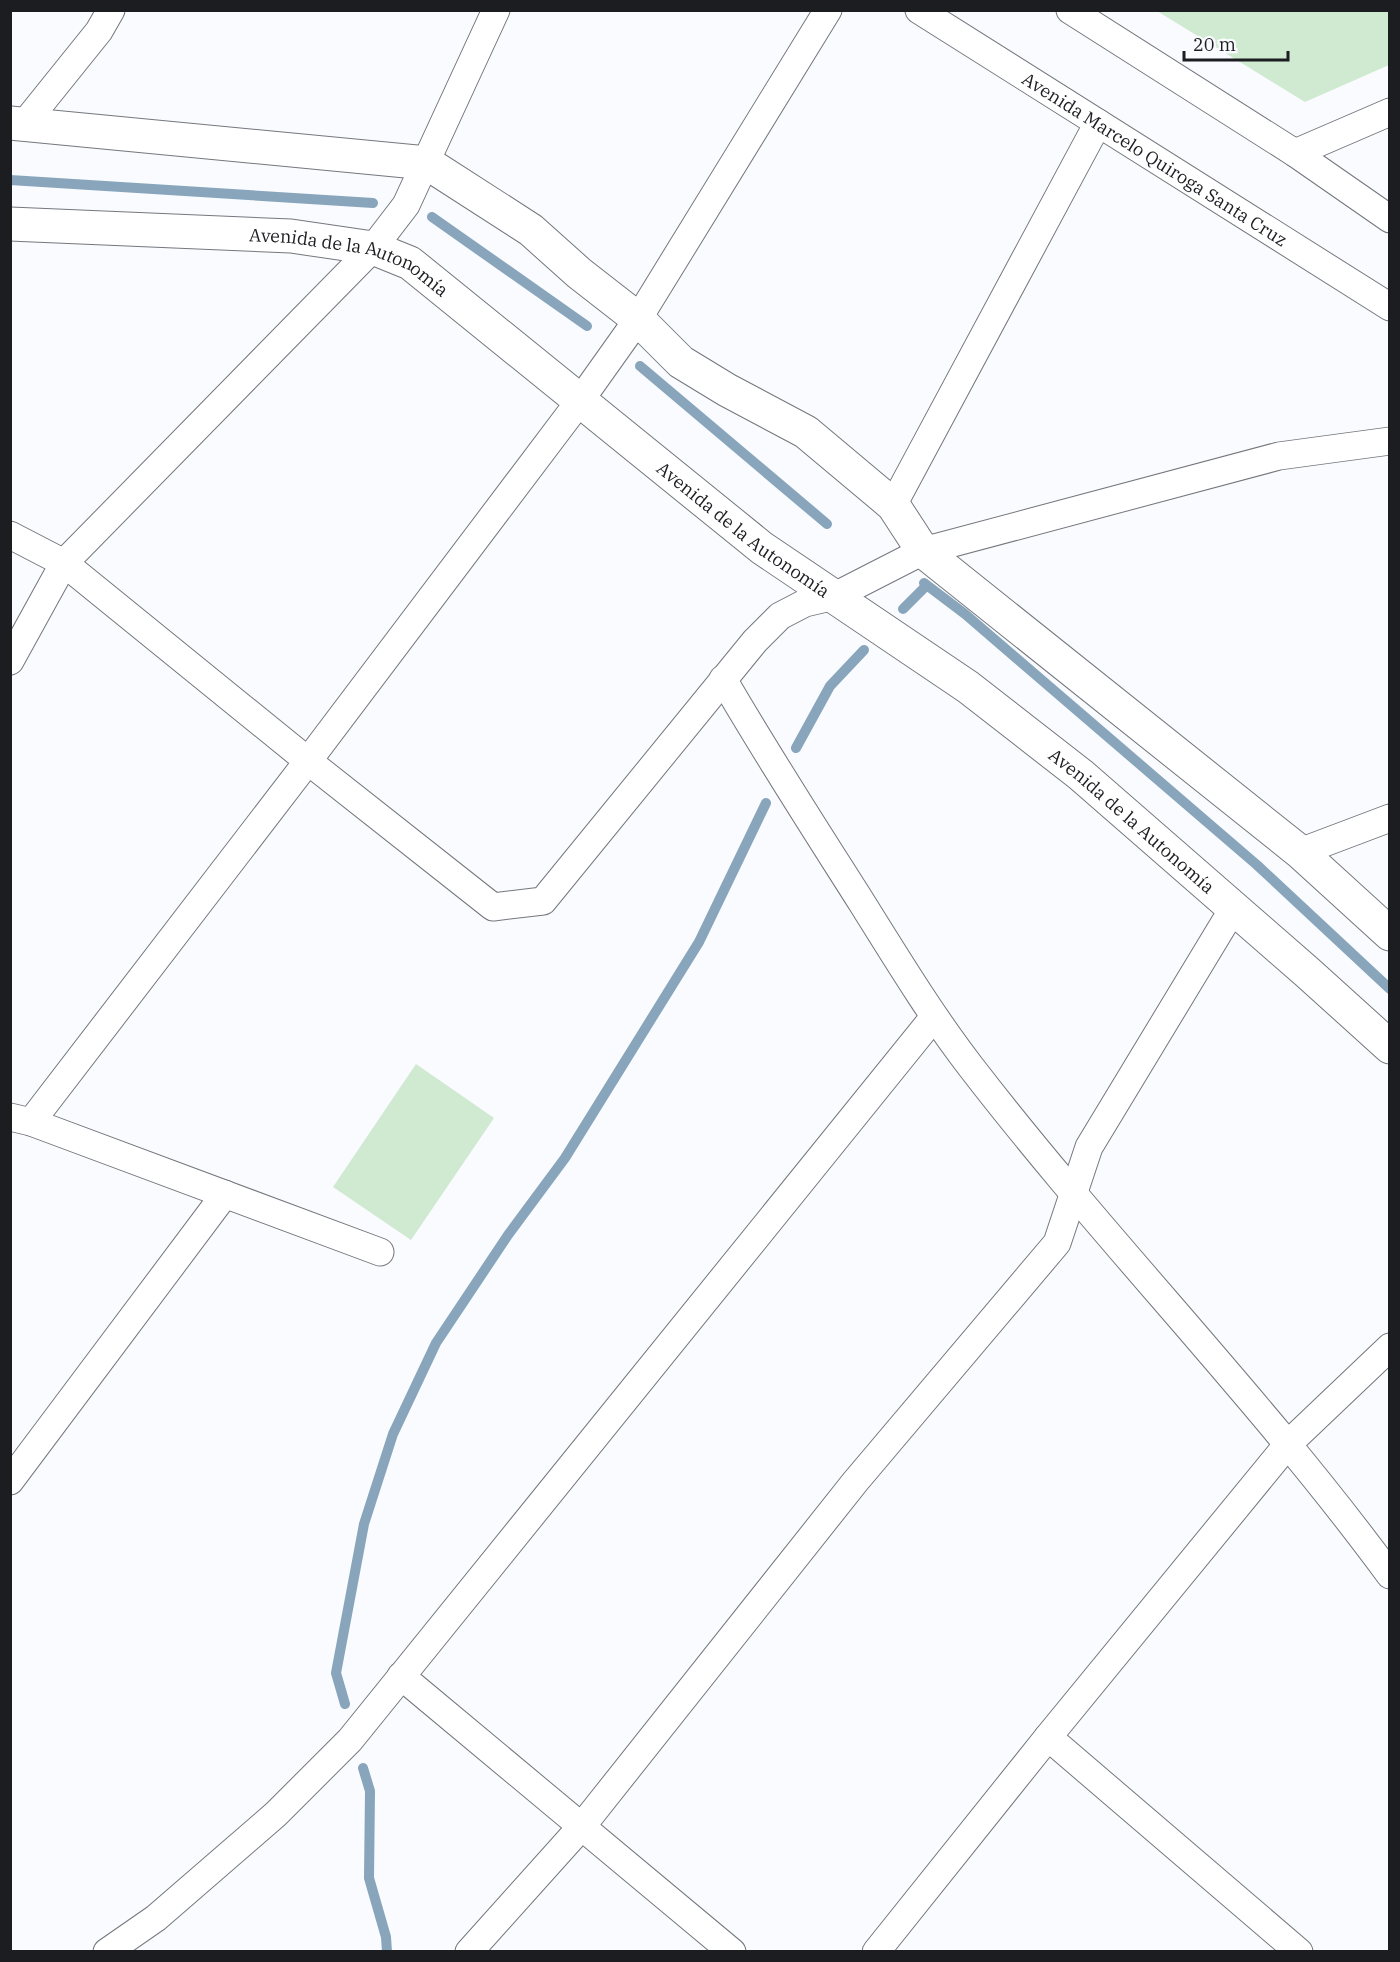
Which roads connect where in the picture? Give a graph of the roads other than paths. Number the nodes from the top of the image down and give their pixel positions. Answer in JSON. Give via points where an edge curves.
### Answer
{"nodes":[{"id":1,"x":111,"y":10,"type":"edge"},
{"id":2,"x":496,"y":10,"type":"edge"},
{"id":3,"x":828,"y":10,"type":"edge"},
{"id":4,"x":919,"y":10,"type":"edge"},
{"id":5,"x":1070,"y":10,"type":"edge"},
{"id":6,"x":1389,"y":112,"type":"edge"},
{"id":7,"x":18,"y":123,"type":"edge"},
{"id":8,"x":1098,"y":123,"type":"junction"},
{"id":9,"x":1295,"y":153,"type":"junction"},
{"id":10,"x":427,"y":163,"type":"junction"},
{"id":11,"x":1389,"y":219,"type":"edge"},
{"id":12,"x":10,"y":224,"type":"edge"},
{"id":13,"x":373,"y":248,"type":"junction"},
{"id":14,"x":1389,"y":308,"type":"edge"},
{"id":15,"x":638,"y":319,"type":"junction"},
{"id":16,"x":579,"y":402,"type":"junction"},
{"id":17,"x":1389,"y":441,"type":"edge"},
{"id":18,"x":893,"y":505,"type":"junction"},
{"id":19,"x":10,"y":535,"type":"edge"},
{"id":20,"x":923,"y":551,"type":"junction"},
{"id":21,"x":64,"y":563,"type":"junction"},
{"id":22,"x":835,"y":597,"type":"junction"},
{"id":23,"x":10,"y":661,"type":"edge"},
{"id":24,"x":723,"y":679,"type":"junction"},
{"id":25,"x":308,"y":760,"type":"junction"},
{"id":26,"x":1389,"y":818,"type":"edge"},
{"id":27,"x":1299,"y":852,"type":"junction"},
{"id":28,"x":1233,"y":909,"type":"junction"},
{"id":29,"x":1389,"y":934,"type":"edge"},
{"id":30,"x":934,"y":1017,"type":"junction"},
{"id":31,"x":1389,"y":1047,"type":"edge"},
{"id":32,"x":21,"y":1119,"type":"edge"},
{"id":33,"x":225,"y":1194,"type":"junction"},
{"id":34,"x":1074,"y":1196,"type":"junction"},
{"id":35,"x":380,"y":1252,"type":"dead end"},
{"id":36,"x":1389,"y":1347,"type":"edge"},
{"id":37,"x":1288,"y":1444,"type":"junction"},
{"id":38,"x":10,"y":1481,"type":"edge"},
{"id":39,"x":1389,"y":1575,"type":"edge"},
{"id":40,"x":401,"y":1676,"type":"junction"},
{"id":41,"x":1048,"y":1737,"type":"junction"},
{"id":42,"x":582,"y":1826,"type":"junction"},
{"id":43,"x":107,"y":1952,"type":"edge"},
{"id":44,"x":469,"y":1952,"type":"edge"},
{"id":45,"x":732,"y":1952,"type":"edge"},
{"id":46,"x":876,"y":1952,"type":"edge"},
{"id":47,"x":1299,"y":1952,"type":"edge"}],
"edges":[{"from":1,"to":7,"type":"street","via":[[99,31]]},
{"from":2,"to":10,"type":"street"},
{"from":3,"to":15,"type":"street"},
{"from":4,"to":8,"type":"street","name":"Avenida Marcelo Quiroga Santa Cruz"},
{"from":5,"to":9,"type":"street"},
{"from":6,"to":9,"type":"street"},
{"from":7,"to":10,"type":"street"},
{"from":8,"to":14,"type":"street","name":"Avenida Marcelo Quiroga Santa Cruz"},
{"from":8,"to":18,"type":"street"},
{"from":9,"to":11,"type":"street"},
{"from":10,"to":13,"type":"street","via":[[406,206]]},
{"from":10,"to":15,"type":"street","via":[[531,230]]},
{"from":12,"to":13,"type":"street","name":"Avenida de la Autonomía","via":[[291,236]]},
{"from":13,"to":16,"type":"street","name":"Avenida de la Autonomía","via":[[410,263]]},
{"from":13,"to":21,"type":"street"},
{"from":15,"to":16,"type":"street"},
{"from":15,"to":18,"type":"street","via":[[681,362],[806,432]]},
{"from":16,"to":22,"type":"street","name":"Avenida de la Autonomía","via":[[762,548]]},
{"from":16,"to":25,"type":"street"},
{"from":17,"to":20,"type":"street","via":[[1279,456]]},
{"from":18,"to":20,"type":"street"},
{"from":19,"to":21,"type":"street"},
{"from":20,"to":22,"type":"street"},
{"from":20,"to":27,"type":"street"},
{"from":21,"to":23,"type":"street"},
{"from":21,"to":25,"type":"street"},
{"from":22,"to":24,"type":"street","via":[[805,603],[780,616]]},
{"from":22,"to":28,"type":"street","name":"Avenida de la Autonomía","via":[[968,687],[1081,775]]},
{"from":24,"to":25,"type":"street","via":[[543,901],[493,907]]},
{"from":24,"to":30,"type":"street"},
{"from":25,"to":32,"type":"street"},
{"from":26,"to":27,"type":"street"},
{"from":27,"to":29,"type":"street"},
{"from":28,"to":31,"type":"street","name":"Avenida de la Autonomía"},
{"from":28,"to":34,"type":"street","via":[[1089,1147]]},
{"from":30,"to":34,"type":"street"},
{"from":30,"to":40,"type":"street"},
{"from":32,"to":33,"type":"street"},
{"from":33,"to":35,"type":"street"},
{"from":33,"to":38,"type":"street"},
{"from":34,"to":37,"type":"street"},
{"from":34,"to":42,"type":"street","via":[[1057,1243],[855,1482]]},
{"from":36,"to":37,"type":"street"},
{"from":37,"to":39,"type":"street"},
{"from":37,"to":41,"type":"street"},
{"from":40,"to":42,"type":"street"},
{"from":40,"to":43,"type":"street","via":[[350,1740],[276,1814],[156,1918]]},
{"from":41,"to":46,"type":"street"},
{"from":41,"to":47,"type":"street"},
{"from":42,"to":44,"type":"street"},
{"from":42,"to":45,"type":"street"}]}
